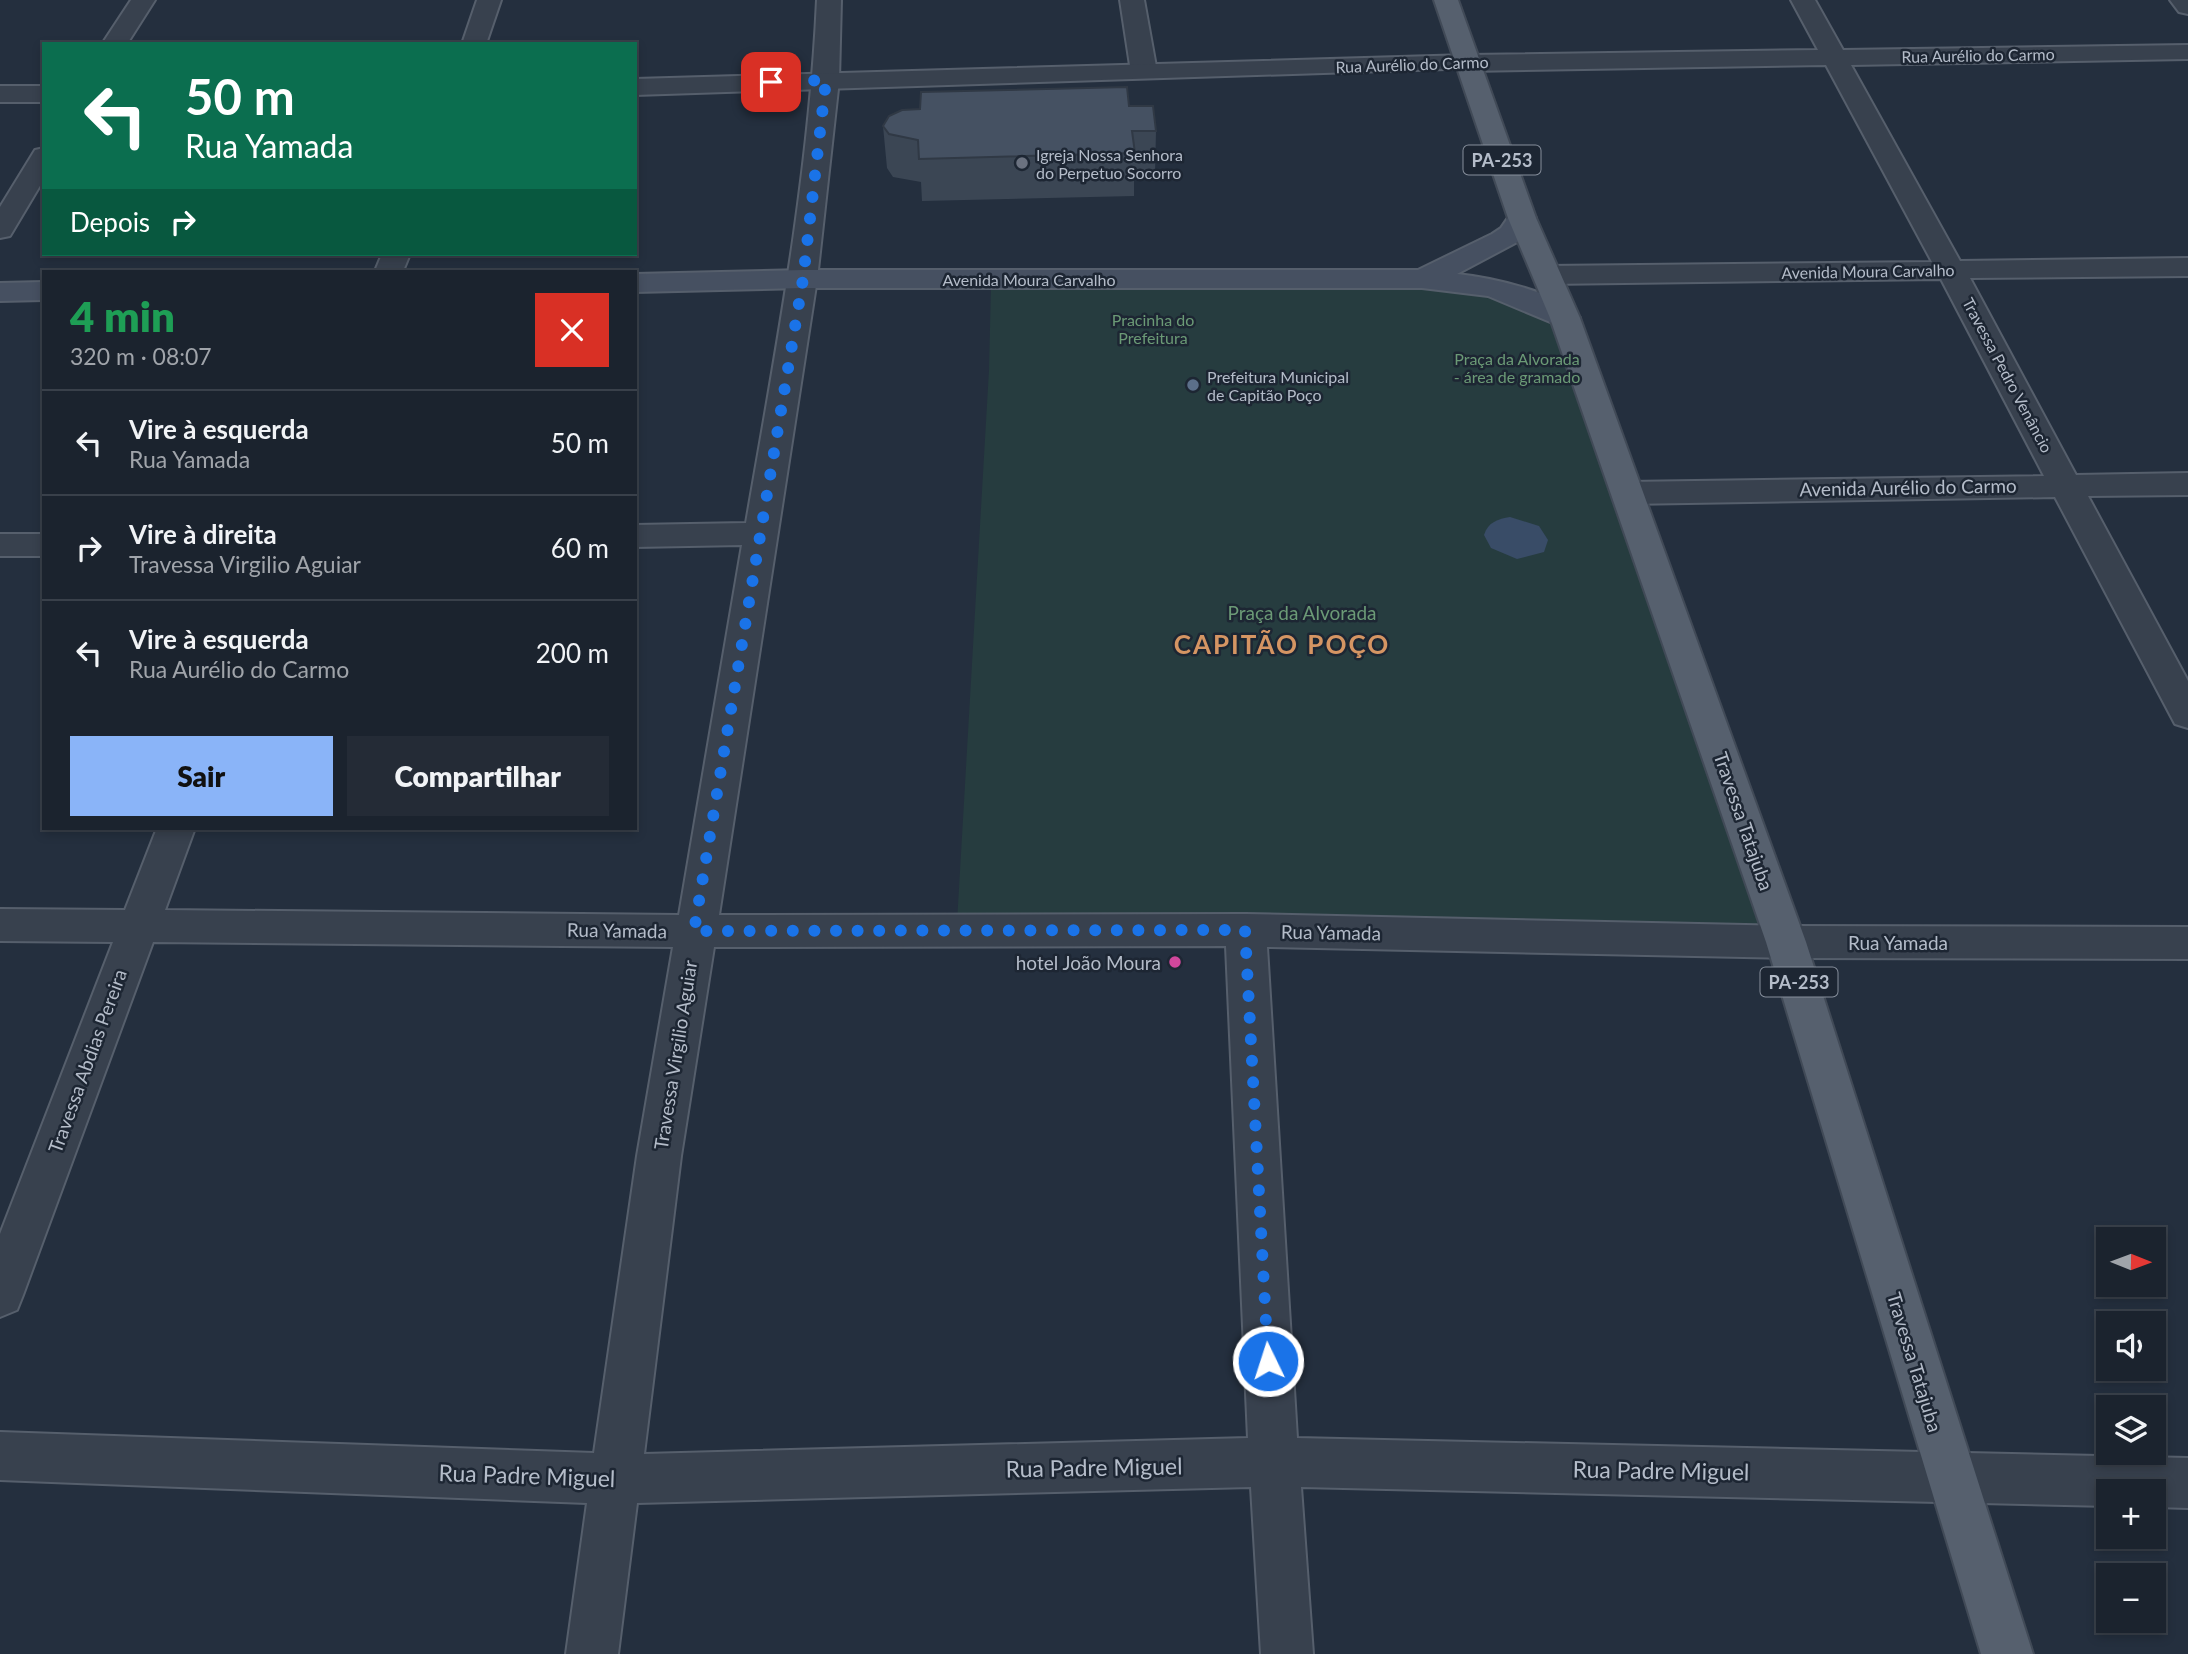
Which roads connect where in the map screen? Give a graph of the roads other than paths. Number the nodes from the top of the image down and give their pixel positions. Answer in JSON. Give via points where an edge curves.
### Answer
{"nodes":[{"id":1,"x":143,"y":0,"type":"edge"},
{"id":2,"x":489,"y":0,"type":"edge"},
{"id":3,"x":830,"y":0,"type":"edge"},
{"id":4,"x":1132,"y":0,"type":"edge"},
{"id":5,"x":1446,"y":0,"type":"edge"},
{"id":6,"x":1803,"y":0,"type":"edge"},
{"id":7,"x":2182,"y":0,"type":"edge"},
{"id":8,"x":2188,"y":7,"type":"edge"},
{"id":9,"x":115,"y":42,"type":"edge"},
{"id":10,"x":475,"y":42,"type":"edge"},
{"id":11,"x":2188,"y":52,"type":"edge"},
{"id":12,"x":1831,"y":57,"type":"junction"},
{"id":13,"x":1468,"y":63,"type":"junction"},
{"id":14,"x":1143,"y":72,"type":"junction"},
{"id":15,"x":826,"y":80,"type":"junction"},
{"id":16,"x":637,"y":87,"type":"edge"},
{"id":17,"x":0,"y":94,"type":"edge"},
{"id":18,"x":42,"y":94,"type":"edge"},
{"id":19,"x":42,"y":159,"type":"edge"},
{"id":20,"x":1522,"y":218,"type":"junction"},
{"id":21,"x":0,"y":230,"type":"edge"},
{"id":22,"x":2188,"y":267,"type":"edge"},
{"id":23,"x":1951,"y":270,"type":"junction"},
{"id":24,"x":1547,"y":275,"type":"junction"},
{"id":25,"x":803,"y":279,"type":"junction"},
{"id":26,"x":1422,"y":279,"type":"junction"},
{"id":27,"x":637,"y":283,"type":"edge"},
{"id":28,"x":42,"y":291,"type":"edge"},
{"id":29,"x":0,"y":292,"type":"edge"},
{"id":30,"x":1565,"y":318,"type":"junction"},
{"id":31,"x":2066,"y":484,"type":"junction"},
{"id":32,"x":2188,"y":484,"type":"edge"},
{"id":33,"x":1628,"y":493,"type":"junction"},
{"id":34,"x":759,"y":534,"type":"junction"},
{"id":35,"x":637,"y":536,"type":"edge"},
{"id":36,"x":0,"y":545,"type":"edge"},
{"id":37,"x":42,"y":545,"type":"edge"},
{"id":38,"x":2188,"y":715,"type":"edge"},
{"id":39,"x":175,"y":830,"type":"edge"},
{"id":40,"x":0,"y":925,"type":"edge"},
{"id":41,"x":138,"y":925,"type":"junction"},
{"id":42,"x":1245,"y":930,"type":"junction"},
{"id":43,"x":694,"y":931,"type":"junction"},
{"id":44,"x":1786,"y":942,"type":"junction"},
{"id":45,"x":2188,"y":943,"type":"edge"},
{"id":46,"x":0,"y":1295,"type":"edge"},
{"id":47,"x":0,"y":1456,"type":"edge"},
{"id":48,"x":1275,"y":1462,"type":"junction"},
{"id":49,"x":1950,"y":1476,"type":"junction"},
{"id":50,"x":616,"y":1479,"type":"junction"},
{"id":51,"x":2188,"y":1483,"type":"edge"},
{"id":52,"x":592,"y":1654,"type":"edge"},
{"id":53,"x":1287,"y":1654,"type":"edge"},
{"id":54,"x":2007,"y":1654,"type":"edge"}],
"edges":[{"from":1,"to":9,"type":"street"},
{"from":2,"to":10,"type":"street"},
{"from":3,"to":15,"type":"street","name":"Travessa Virgilio Aguiar"},
{"from":4,"to":14,"type":"street"},
{"from":5,"to":13,"type":"main road","name":"Travessa Tatajuba","number":"PA-253"},
{"from":6,"to":12,"type":"street","name":"Travessa Pedro Venâncio"},
{"from":7,"to":8,"type":"street"},
{"from":11,"to":12,"type":"street","name":"Rua Aurélio do Carmo"},
{"from":12,"to":13,"type":"street","name":"Rua Aurélio do Carmo"},
{"from":12,"to":23,"type":"street","name":"Travessa Pedro Venâncio"},
{"from":13,"to":14,"type":"street","name":"Rua Aurélio do Carmo"},
{"from":13,"to":20,"type":"main road","name":"Travessa Tatajuba","number":"PA-253"},
{"from":14,"to":15,"type":"street","name":"Rua Aurélio do Carmo"},
{"from":15,"to":16,"type":"street","name":"Rua Aurélio do Carmo"},
{"from":15,"to":25,"type":"street","name":"Travessa Virgilio Aguiar"},
{"from":17,"to":18,"type":"street"},
{"from":19,"to":21,"type":"street"},
{"from":20,"to":24,"type":"main road","name":"Travessa Tatajuba","number":"PA-253"},
{"from":20,"to":26,"type":"main road","via":[[1502,240]]},
{"from":22,"to":23,"type":"street","name":"Avenida Moura Carvalho"},
{"from":23,"to":24,"type":"street","name":"Avenida Moura Carvalho"},
{"from":23,"to":31,"type":"street","name":"Travessa Pedro Venâncio"},
{"from":24,"to":30,"type":"main road","name":"Travessa Tatajuba","number":"PA-253"},
{"from":25,"to":26,"type":"main road","name":"Avenida Moura Carvalho"},
{"from":25,"to":27,"type":"main road","name":"Avenida Moura Carvalho"},
{"from":25,"to":34,"type":"street","name":"Travessa Virgilio Aguiar"},
{"from":26,"to":30,"type":"main road","name":"Avenida Moura Carvalho","via":[[1495,287]]},
{"from":28,"to":29,"type":"main road"},
{"from":30,"to":33,"type":"main road","name":"Travessa Tatajuba","number":"PA-253"},
{"from":31,"to":32,"type":"street","name":"Avenida Aurélio do Carmo"},
{"from":31,"to":33,"type":"street","name":"Avenida Aurélio do Carmo"},
{"from":31,"to":38,"type":"street","name":"Travessa Pedro Venâncio"},
{"from":33,"to":44,"type":"main road","name":"Travessa Tatajuba","number":"PA-253"},
{"from":34,"to":35,"type":"street"},
{"from":34,"to":43,"type":"street","name":"Travessa Virgilio Aguiar"},
{"from":36,"to":37,"type":"street"},
{"from":39,"to":41,"type":"street","name":"Travessa Abdias Pereira"},
{"from":40,"to":41,"type":"street","name":"Rua Yamada"},
{"from":41,"to":43,"type":"street","name":"Rua Yamada"},
{"from":41,"to":46,"type":"street","name":"Travessa Abdias Pereira"},
{"from":42,"to":43,"type":"street","name":"Rua Yamada"},
{"from":42,"to":44,"type":"street","name":"Rua Yamada"},
{"from":42,"to":48,"type":"street"},
{"from":43,"to":50,"type":"street","name":"Travessa Virgilio Aguiar"},
{"from":44,"to":45,"type":"street","name":"Rua Yamada"},
{"from":44,"to":49,"type":"main road","name":"Travessa Tatajuba","number":"PA-253"},
{"from":47,"to":50,"type":"street","name":"Rua Padre Miguel"},
{"from":48,"to":49,"type":"street","name":"Rua Padre Miguel"},
{"from":48,"to":50,"type":"street","name":"Rua Padre Miguel"},
{"from":48,"to":53,"type":"street"},
{"from":49,"to":51,"type":"street","name":"Rua Padre Miguel"},
{"from":49,"to":54,"type":"main road","name":"Travessa Tatajuba","number":"PA-253"},
{"from":50,"to":52,"type":"street","name":"Travessa Virgilio Aguiar"}]}
